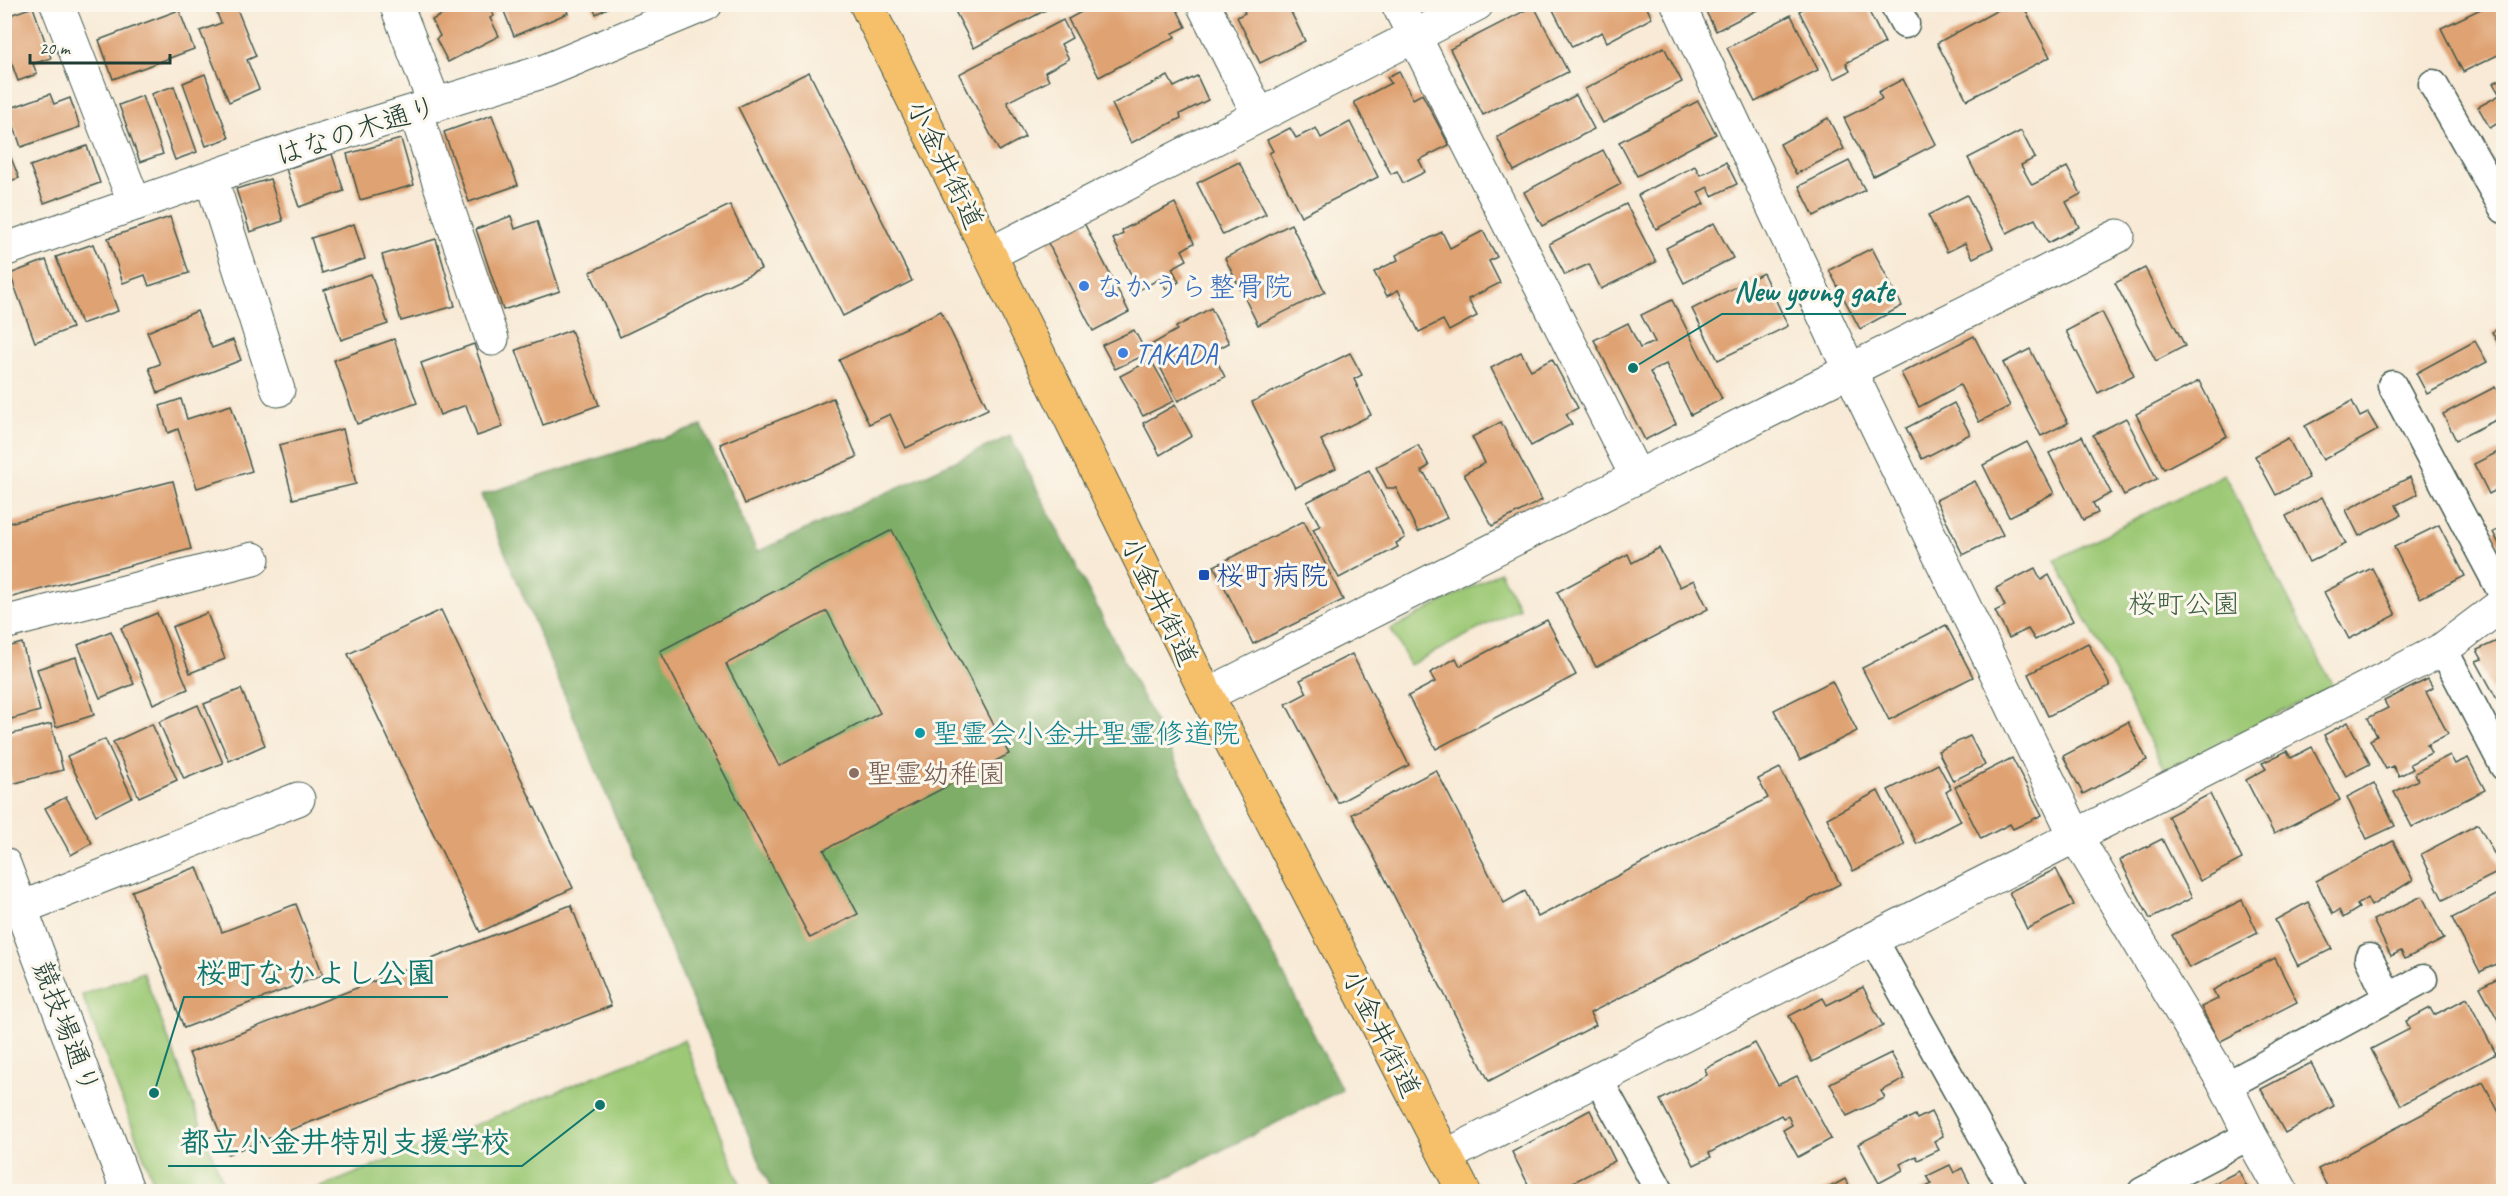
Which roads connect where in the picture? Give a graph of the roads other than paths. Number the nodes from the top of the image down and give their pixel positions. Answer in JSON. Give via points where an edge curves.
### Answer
{"nodes":[{"id":1,"x":57,"y":4,"type":"edge"},
{"id":2,"x":396,"y":4,"type":"edge"},
{"id":3,"x":706,"y":4,"type":"edge"},
{"id":4,"x":866,"y":4,"type":"edge"},
{"id":5,"x":1203,"y":4,"type":"edge"},
{"id":6,"x":1398,"y":4,"type":"edge"},
{"id":7,"x":1477,"y":4,"type":"edge"},
{"id":8,"x":1678,"y":4,"type":"edge"},
{"id":9,"x":1414,"y":37,"type":"junction"},
{"id":10,"x":2433,"y":84,"type":"dead end"},
{"id":11,"x":425,"y":108,"type":"junction"},
{"id":12,"x":1259,"y":115,"type":"junction"},
{"id":13,"x":212,"y":178,"type":"junction"},
{"id":14,"x":135,"y":204,"type":"junction"},
{"id":15,"x":2504,"y":209,"type":"edge"},
{"id":16,"x":2118,"y":236,"type":"dead end"},
{"id":17,"x":4,"y":250,"type":"edge"},
{"id":18,"x":990,"y":254,"type":"junction"},
{"id":19,"x":492,"y":339,"type":"dead end"},
{"id":20,"x":1850,"y":371,"type":"junction"},
{"id":21,"x":2392,"y":385,"type":"dead end"},
{"id":22,"x":278,"y":390,"type":"dead end"},
{"id":23,"x":1637,"y":477,"type":"junction"},
{"id":24,"x":253,"y":559,"type":"dead end"},
{"id":25,"x":2504,"y":596,"type":"edge"},
{"id":26,"x":2504,"y":603,"type":"edge"},
{"id":27,"x":4,"y":623,"type":"edge"},
{"id":28,"x":2443,"y":649,"type":"junction"},
{"id":29,"x":1208,"y":695,"type":"junction"},
{"id":30,"x":2504,"y":766,"type":"edge"},
{"id":31,"x":298,"y":799,"type":"dead end"},
{"id":32,"x":2075,"y":835,"type":"junction"},
{"id":33,"x":4,"y":864,"type":"edge"},
{"id":34,"x":21,"y":908,"type":"junction"},
{"id":35,"x":1872,"y":939,"type":"junction"},
{"id":36,"x":2369,"y":958,"type":"dead end"},
{"id":37,"x":2423,"y":979,"type":"dead end"},
{"id":38,"x":2388,"y":997,"type":"junction"},
{"id":39,"x":1598,"y":1079,"type":"junction"},
{"id":40,"x":2226,"y":1086,"type":"junction"},
{"id":41,"x":2250,"y":1134,"type":"junction"},
{"id":42,"x":1446,"y":1156,"type":"junction"},
{"id":43,"x":128,"y":1191,"type":"edge"},
{"id":44,"x":1464,"y":1191,"type":"edge"},
{"id":45,"x":1660,"y":1191,"type":"edge"},
{"id":46,"x":2014,"y":1191,"type":"edge"},
{"id":47,"x":2142,"y":1191,"type":"edge"},
{"id":48,"x":2282,"y":1191,"type":"edge"}],
"edges":[{"from":1,"to":14,"type":"street"},
{"from":2,"to":11,"type":"street"},
{"from":3,"to":11,"type":"street","name":"はなの木通り","via":[[545,71]]},
{"from":4,"to":18,"type":"main road","name":"小金井街道"},
{"from":5,"to":12,"type":"street"},
{"from":6,"to":9,"type":"street"},
{"from":7,"to":9,"type":"street"},
{"from":8,"to":20,"type":"street"},
{"from":9,"to":12,"type":"street"},
{"from":9,"to":23,"type":"street"},
{"from":10,"to":15,"type":"lane"},
{"from":11,"to":13,"type":"street","name":"はなの木通り"},
{"from":11,"to":19,"type":"street"},
{"from":12,"to":18,"type":"street"},
{"from":13,"to":14,"type":"street","name":"はなの木通り"},
{"from":13,"to":22,"type":"street"},
{"from":14,"to":17,"type":"street","name":"はなの木通り"},
{"from":16,"to":20,"type":"street","via":[[2084,269]]},
{"from":18,"to":29,"type":"main road","name":"小金井街道"},
{"from":20,"to":23,"type":"street"},
{"from":20,"to":32,"type":"street"},
{"from":21,"to":25,"type":"lane"},
{"from":23,"to":29,"type":"street"},
{"from":24,"to":27,"type":"street"},
{"from":26,"to":28,"type":"street"},
{"from":28,"to":30,"type":"lane"},
{"from":28,"to":32,"type":"street"},
{"from":29,"to":42,"type":"main road","name":"小金井街道"},
{"from":31,"to":34,"type":"street"},
{"from":32,"to":35,"type":"street"},
{"from":32,"to":40,"type":"street"},
{"from":33,"to":34,"type":"street","name":"競技場通り"},
{"from":34,"to":43,"type":"street","name":"競技場通り"},
{"from":35,"to":39,"type":"street"},
{"from":35,"to":46,"type":"lane"},
{"from":36,"to":38,"type":"lane"},
{"from":37,"to":38,"type":"lane"},
{"from":38,"to":40,"type":"lane"},
{"from":39,"to":42,"type":"street"},
{"from":39,"to":45,"type":"lane"},
{"from":40,"to":41,"type":"street"},
{"from":41,"to":47,"type":"lane"},
{"from":41,"to":48,"type":"street"},
{"from":42,"to":44,"type":"main road","name":"小金井街道"}]}
